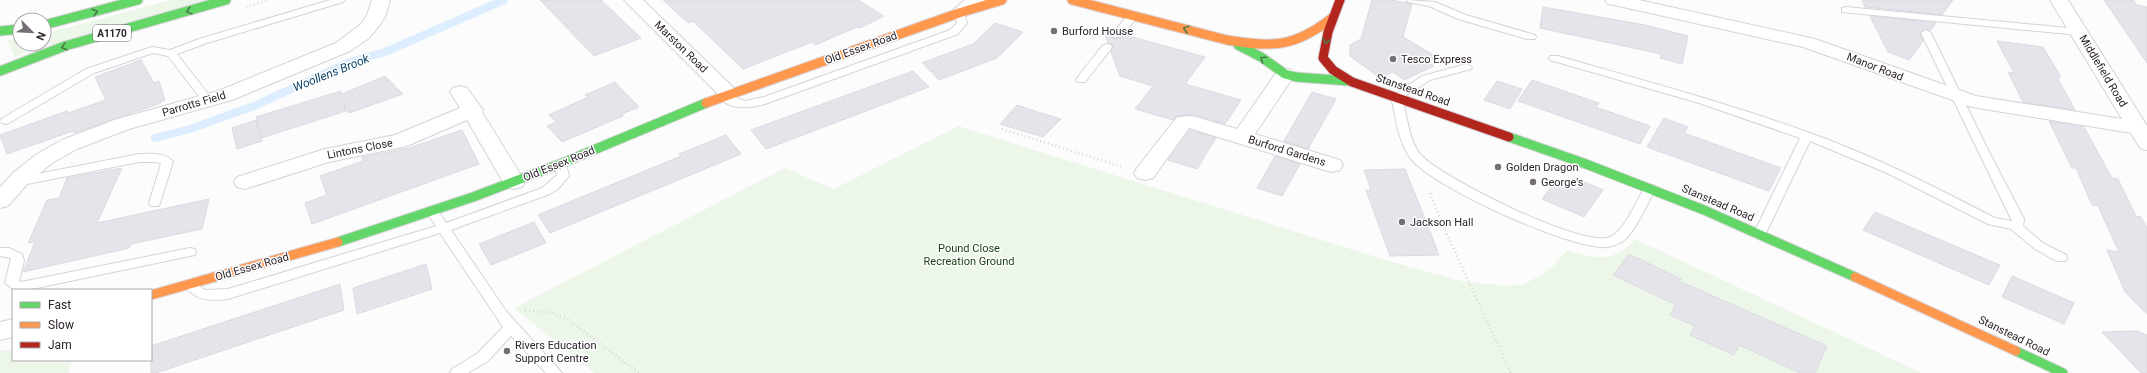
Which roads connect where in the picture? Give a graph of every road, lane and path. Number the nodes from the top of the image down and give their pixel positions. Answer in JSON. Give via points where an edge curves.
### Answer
{"nodes":[{"id":1,"x":138,"y":0,"type":"edge"},
{"id":2,"x":226,"y":0,"type":"edge"},
{"id":3,"x":340,"y":0,"type":"edge"},
{"id":4,"x":381,"y":0,"type":"edge"},
{"id":5,"x":633,"y":0,"type":"edge"},
{"id":6,"x":976,"y":0,"type":"edge"},
{"id":7,"x":1002,"y":0,"type":"edge"},
{"id":8,"x":1072,"y":0,"type":"edge"},
{"id":9,"x":1340,"y":0,"type":"edge"},
{"id":10,"x":1411,"y":0,"type":"edge"},
{"id":11,"x":1614,"y":0,"type":"edge"},
{"id":12,"x":2059,"y":0,"type":"edge"},
{"id":13,"x":1846,"y":10,"type":"dead end"},
{"id":14,"x":959,"y":13,"type":"junction"},
{"id":15,"x":1133,"y":16,"type":"junction"},
{"id":16,"x":1332,"y":18,"type":"junction"},
{"id":17,"x":52,"y":23,"type":"edge"},
{"id":18,"x":12,"y":30,"type":"edge"},
{"id":19,"x":0,"y":32,"type":"edge"},
{"id":20,"x":1926,"y":32,"type":"dead end"},
{"id":21,"x":2079,"y":32,"type":"junction"},
{"id":22,"x":1117,"y":35,"type":"dead end"},
{"id":23,"x":1531,"y":37,"type":"dead end"},
{"id":24,"x":1224,"y":39,"type":"junction"},
{"id":25,"x":1107,"y":47,"type":"dead end"},
{"id":26,"x":171,"y":54,"type":"junction"},
{"id":27,"x":1554,"y":58,"type":"dead end"},
{"id":28,"x":1326,"y":64,"type":"junction"},
{"id":29,"x":1467,"y":67,"type":"dead end"},
{"id":30,"x":0,"y":71,"type":"edge"},
{"id":31,"x":1285,"y":74,"type":"junction"},
{"id":32,"x":1312,"y":78,"type":"junction"},
{"id":33,"x":1081,"y":80,"type":"dead end"},
{"id":34,"x":1352,"y":82,"type":"junction"},
{"id":35,"x":460,"y":92,"type":"dead end"},
{"id":36,"x":726,"y":95,"type":"junction"},
{"id":37,"x":1396,"y":97,"type":"junction"},
{"id":38,"x":1958,"y":97,"type":"junction"},
{"id":39,"x":208,"y":101,"type":"junction"},
{"id":40,"x":473,"y":110,"type":"junction"},
{"id":41,"x":5,"y":121,"type":"dead end"},
{"id":42,"x":1002,"y":129,"type":"dead end"},
{"id":43,"x":2143,"y":135,"type":"edge"},
{"id":44,"x":1807,"y":136,"type":"junction"},
{"id":45,"x":1242,"y":137,"type":"junction"},
{"id":46,"x":1416,"y":157,"type":"junction"},
{"id":47,"x":560,"y":164,"type":"junction"},
{"id":48,"x":1332,"y":165,"type":"dead end"},
{"id":49,"x":1145,"y":174,"type":"joint"},
{"id":50,"x":16,"y":182,"type":"junction"},
{"id":51,"x":245,"y":182,"type":"dead end"},
{"id":52,"x":514,"y":182,"type":"junction"},
{"id":53,"x":1650,"y":188,"type":"junction"},
{"id":54,"x":0,"y":201,"type":"edge"},
{"id":55,"x":155,"y":202,"type":"dead end"},
{"id":56,"x":432,"y":211,"type":"junction"},
{"id":57,"x":2015,"y":226,"type":"junction"},
{"id":58,"x":444,"y":228,"type":"junction"},
{"id":59,"x":1760,"y":233,"type":"junction"},
{"id":60,"x":0,"y":252,"type":"edge"},
{"id":61,"x":190,"y":252,"type":"dead end"},
{"id":62,"x":2061,"y":258,"type":"dead end"},
{"id":63,"x":191,"y":284,"type":"junction"},
{"id":64,"x":152,"y":294,"type":"edge"},
{"id":65,"x":501,"y":315,"type":"junction"},
{"id":66,"x":511,"y":327,"type":"junction"},
{"id":67,"x":12,"y":328,"type":"edge"},
{"id":68,"x":0,"y":331,"type":"edge"},
{"id":69,"x":458,"y":373,"type":"edge"},
{"id":70,"x":555,"y":373,"type":"edge"},
{"id":71,"x":639,"y":373,"type":"edge"},
{"id":72,"x":1511,"y":373,"type":"edge"},
{"id":73,"x":2063,"y":373,"type":"edge"}],
"edges":[{"from":17,"to":1,"type":"street","number":"A1170","one_way":true},
{"from":2,"to":30,"type":"street","number":"A1170","one_way":true,"via":[[65,46]]},
{"from":3,"to":26,"type":"lane","via":[[203,41]]},
{"from":4,"to":39,"type":"street","name":"Parrotts Field","via":[[371,23],[358,37],[343,47],[261,82]]},
{"from":5,"to":36,"type":"street","name":"Marston Road"},
{"from":6,"to":14,"type":"street","name":"Old Essex Road"},
{"from":7,"to":14,"type":"street","name":"Old Essex Road"},
{"from":8,"to":15,"type":"street"},
{"from":9,"to":16,"type":"street"},
{"from":10,"to":23,"type":"lane","via":[[1432,4],[1462,17]]},
{"from":11,"to":38,"type":"street","name":"Manor Road","via":[[1808,43]]},
{"from":12,"to":21,"type":"street","name":"Middlefield Road"},
{"from":13,"to":21,"type":"lane"},
{"from":14,"to":36,"type":"street","name":"Old Essex Road"},
{"from":14,"to":36,"type":"lane","via":[[962,23],[954,32],[762,101],[734,104]]},
{"from":15,"to":22,"type":"lane"},
{"from":24,"to":15,"type":"street","one_way":true},
{"from":16,"to":24,"type":"street","via":[[1313,34],[1295,42],[1252,43]]},
{"from":16,"to":28,"type":"street","one_way":true,"via":[[1323,52]]},
{"from":18,"to":19,"type":"street"},
{"from":20,"to":38,"type":"lane"},
{"from":21,"to":43,"type":"street","name":"Middlefield Road"},
{"from":31,"to":24,"type":"street","one_way":true,"via":[[1249,50]]},
{"from":25,"to":33,"type":"lane"},
{"from":26,"to":39,"type":"lane"},
{"from":26,"to":41,"type":"lane","via":[[152,50],[90,71]]},
{"from":27,"to":44,"type":"lane","via":[[1703,101]]},
{"from":28,"to":32,"type":"street","via":[[1326,70]]},
{"from":28,"to":34,"type":"street"},
{"from":29,"to":37,"type":"lane","via":[[1426,78]]},
{"from":31,"to":32,"type":"street"},
{"from":31,"to":45,"type":"street","name":"Burford Gardens"},
{"from":32,"to":34,"type":"street"},
{"from":34,"to":37,"type":"street","name":"Stanstead Road"},
{"from":35,"to":40,"type":"street"},
{"from":36,"to":47,"type":"street","name":"Old Essex Road"},
{"from":37,"to":46,"type":"lane"},
{"from":37,"to":53,"type":"street","name":"Stanstead Road"},
{"from":38,"to":43,"type":"street","name":"Manor Road"},
{"from":38,"to":57,"type":"lane","via":[[2018,219]]},
{"from":39,"to":50,"type":"street","name":"Parrotts Field","via":[[124,122],[90,134],[39,161]]},
{"from":40,"to":51,"type":"street","name":"Lintons Close","via":[[400,141],[325,156]]},
{"from":40,"to":52,"type":"street"},
{"from":42,"to":49,"type":"path"},
{"from":44,"to":57,"type":"lane","via":[[1891,170],[1992,221]]},
{"from":44,"to":59,"type":"lane"},
{"from":45,"to":48,"type":"street","name":"Burford Gardens"},
{"from":45,"to":49,"type":"street","name":"Burford Gardens","via":[[1184,121]]},
{"from":46,"to":53,"type":"lane","via":[[1443,179],[1484,200],[1565,234],[1592,242],[1611,242],[1619,239]]},
{"from":46,"to":72,"type":"path","via":[[1444,228]]},
{"from":47,"to":52,"type":"street","name":"Old Essex Road"},
{"from":47,"to":58,"type":"lane","via":[[563,176],[546,191]]},
{"from":50,"to":54,"type":"street","name":"Parrotts Field"},
{"from":50,"to":55,"type":"lane","via":[[139,158],[157,158],[167,162]]},
{"from":52,"to":56,"type":"street","name":"Old Essex Road"},
{"from":53,"to":59,"type":"street","name":"Stanstead Road"},
{"from":56,"to":58,"type":"lane"},
{"from":56,"to":63,"type":"street","name":"Old Essex Road","via":[[344,240]]},
{"from":57,"to":62,"type":"lane","via":[[2039,246]]},
{"from":58,"to":63,"type":"lane","via":[[228,294],[205,296],[193,289]]},
{"from":58,"to":65,"type":"lane"},
{"from":59,"to":73,"type":"street","name":"Stanstead Road"},
{"from":60,"to":61,"type":"lane","via":[[13,253],[18,257],[19,264],[12,284],[19,287]]},
{"from":63,"to":64,"type":"street","name":"Old Essex Road"},
{"from":65,"to":66,"type":"lane"},
{"from":65,"to":71,"type":"path","via":[[516,311],[553,312],[567,319]]},
{"from":66,"to":69,"type":"lane","via":[[483,357]]},
{"from":66,"to":70,"type":"lane"},
{"from":67,"to":68,"type":"street"}]}
